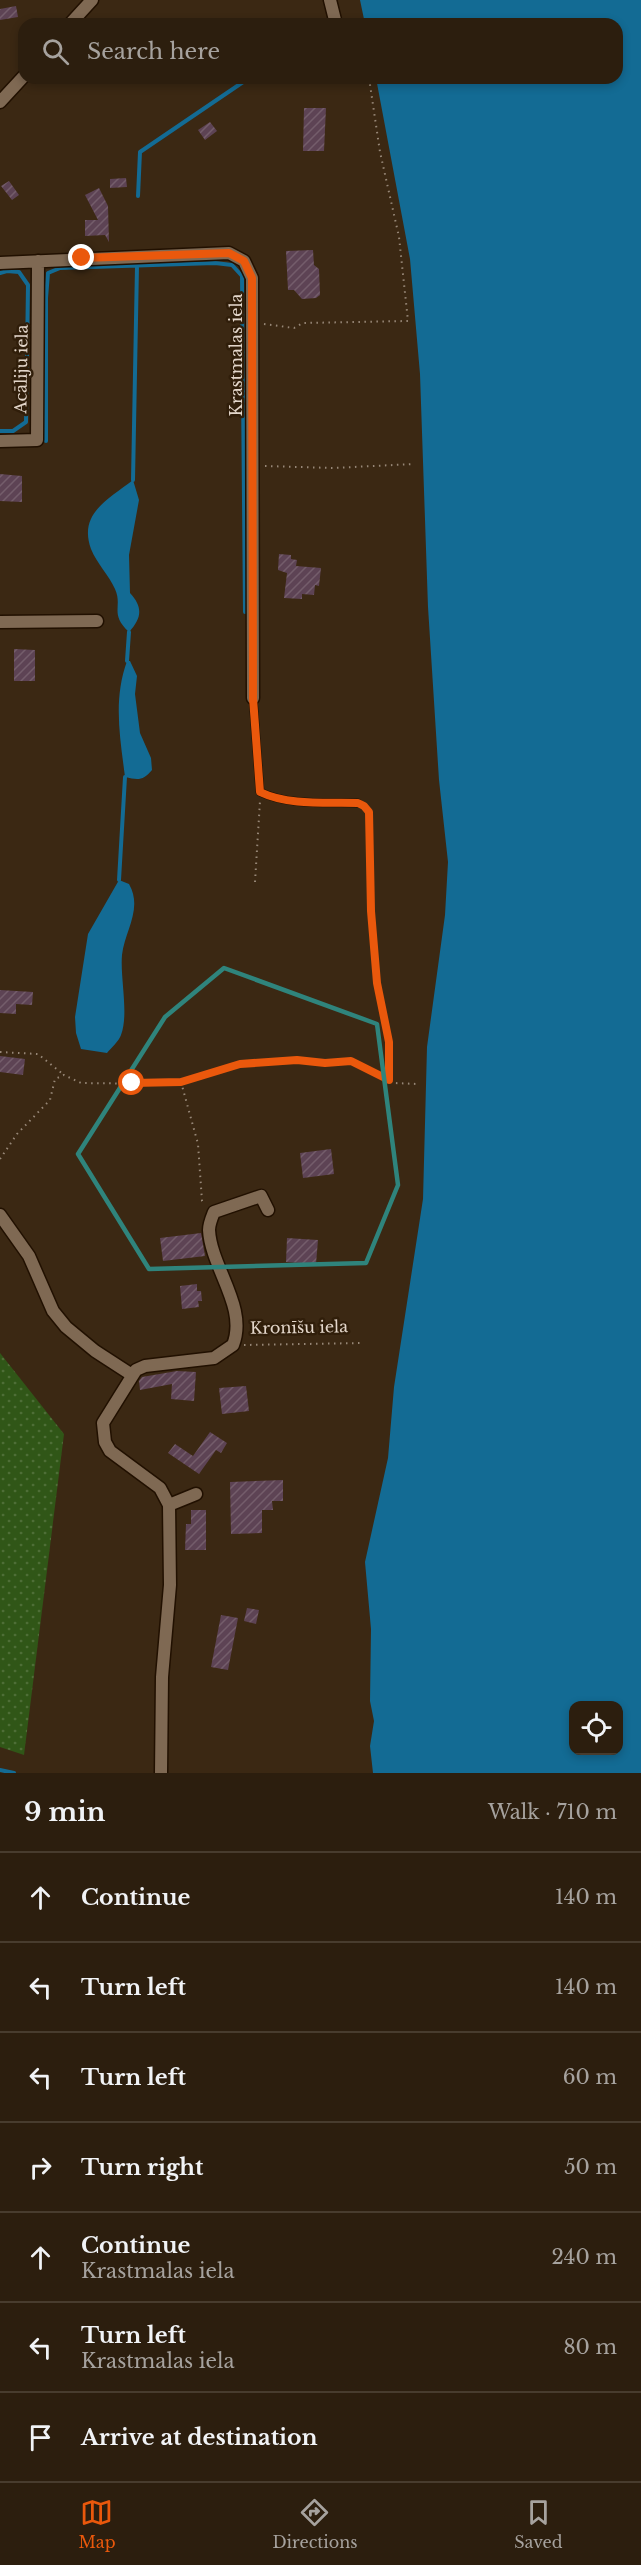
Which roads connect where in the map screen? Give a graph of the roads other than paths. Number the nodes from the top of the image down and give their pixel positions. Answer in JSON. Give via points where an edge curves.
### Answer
{"nodes":[{"id":1,"x":92,"y":0,"type":"edge"},
{"id":2,"x":330,"y":0,"type":"edge"},
{"id":3,"x":76,"y":18,"type":"edge"},
{"id":4,"x":334,"y":18,"type":"edge"},
{"id":5,"x":18,"y":82,"type":"edge"},
{"id":6,"x":0,"y":102,"type":"edge"},
{"id":7,"x":38,"y":261,"type":"junction"},
{"id":8,"x":0,"y":263,"type":"edge"},
{"id":9,"x":0,"y":441,"type":"edge"},
{"id":10,"x":97,"y":621,"type":"dead end"},
{"id":11,"x":0,"y":622,"type":"edge"},
{"id":12,"x":253,"y":698,"type":"joint"},
{"id":13,"x":358,"y":803,"type":"road end"},
{"id":14,"x":268,"y":1210,"type":"dead end"},
{"id":15,"x":0,"y":1215,"type":"edge"},
{"id":16,"x":132,"y":1375,"type":"junction"},
{"id":17,"x":196,"y":1494,"type":"dead end"},
{"id":18,"x":169,"y":1505,"type":"junction"},
{"id":19,"x":161,"y":1773,"type":"edge"}],
"edges":[{"from":1,"to":3,"type":"street"},
{"from":2,"to":4,"type":"street"},
{"from":5,"to":6,"type":"street"},
{"from":7,"to":8,"type":"street","name":"Krastmalas iela"},
{"from":7,"to":9,"type":"street","name":"Acāliju iela","via":[[36,440]]},
{"from":7,"to":12,"type":"street","name":"Krastmalas iela","via":[[229,253],[244,261],[252,278]]},
{"from":10,"to":11,"type":"street"},
{"from":12,"to":13,"type":"lane","via":[[260,792],[297,801]]},
{"from":14,"to":16,"type":"street","name":"Kronīšu iela","via":[[261,1196],[214,1212],[209,1228],[212,1250],[235,1313],[233,1345],[214,1358],[145,1366]]},
{"from":15,"to":16,"type":"street","via":[[29,1256],[53,1311],[66,1327]]},
{"from":16,"to":18,"type":"street","via":[[103,1423],[105,1442],[110,1451],[160,1488]]},
{"from":17,"to":18,"type":"street"},
{"from":18,"to":19,"type":"street","via":[[170,1585],[162,1677]]}]}
